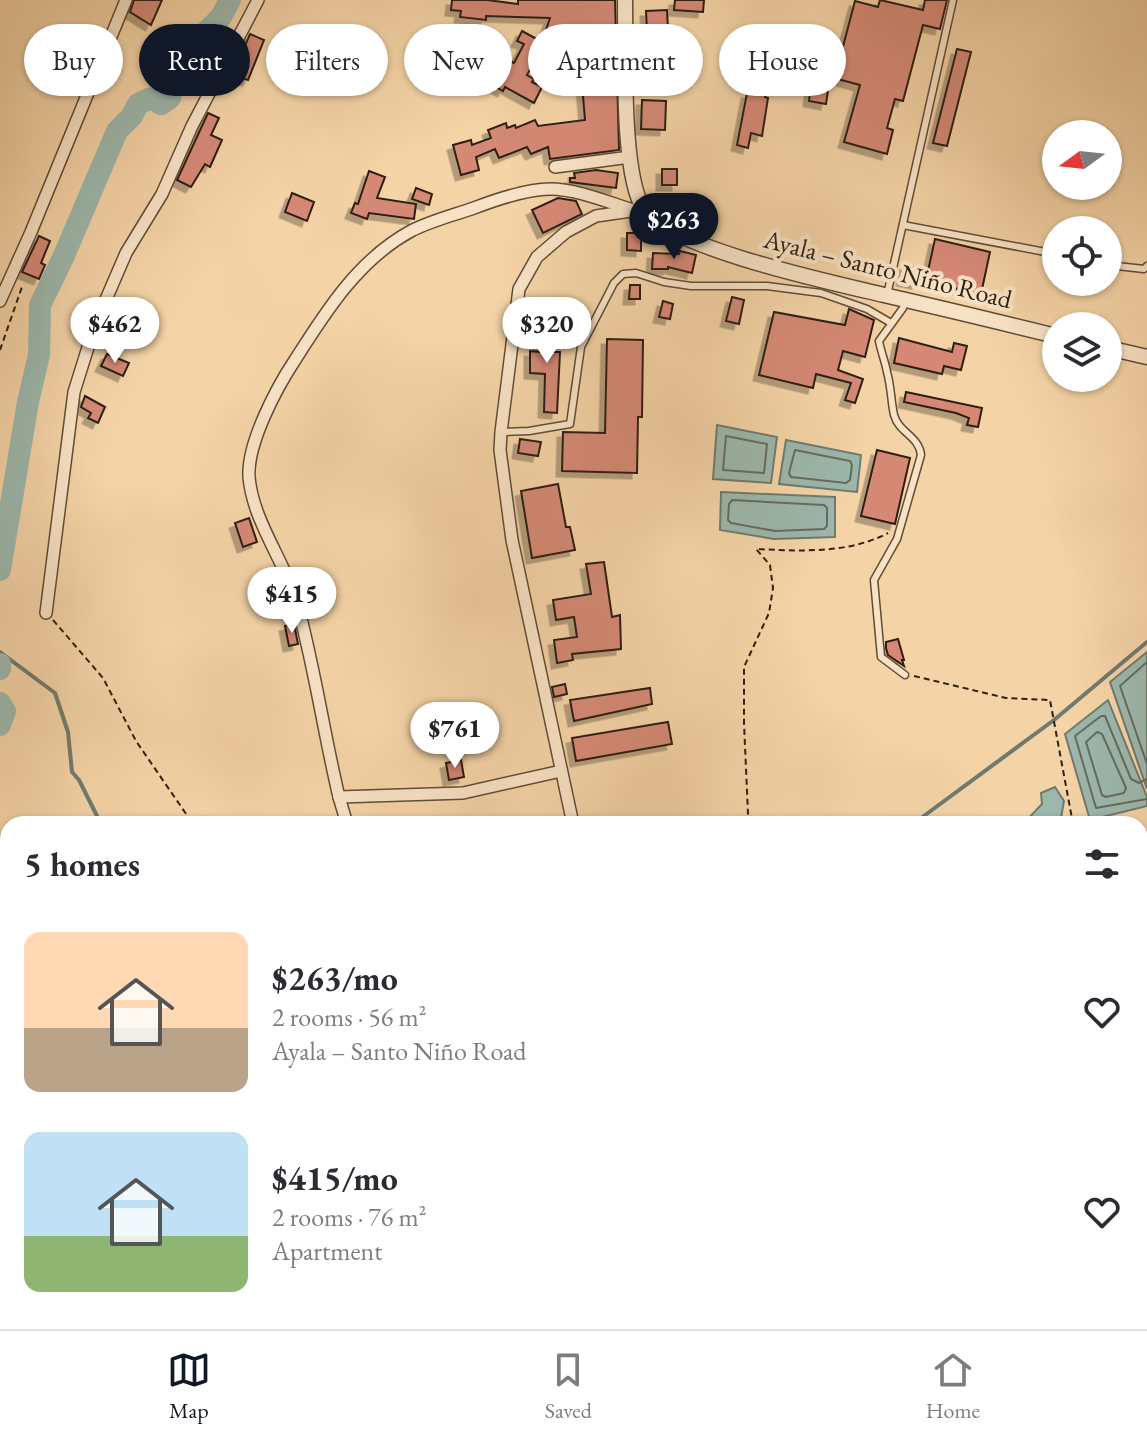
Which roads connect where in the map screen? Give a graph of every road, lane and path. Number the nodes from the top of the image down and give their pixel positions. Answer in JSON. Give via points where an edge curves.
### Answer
{"nodes":[{"id":1,"x":126,"y":0,"type":"edge"},
{"id":2,"x":258,"y":0,"type":"edge"},
{"id":3,"x":625,"y":0,"type":"edge"},
{"id":4,"x":953,"y":0,"type":"edge"},
{"id":5,"x":630,"y":157,"type":"junction"},
{"id":6,"x":555,"y":167,"type":"dead end"},
{"id":7,"x":638,"y":210,"type":"junction"},
{"id":8,"x":903,"y":225,"type":"junction"},
{"id":9,"x":1042,"y":251,"type":"edge"},
{"id":10,"x":1147,"y":266,"type":"edge"},
{"id":11,"x":1122,"y":267,"type":"edge"},
{"id":12,"x":14,"y":270,"type":"junction"},
{"id":13,"x":887,"y":295,"type":"junction"},
{"id":14,"x":905,"y":300,"type":"junction"},
{"id":15,"x":0,"y":301,"type":"edge"},
{"id":16,"x":891,"y":323,"type":"junction"},
{"id":17,"x":1042,"y":333,"type":"edge"},
{"id":18,"x":0,"y":350,"type":"edge"},
{"id":19,"x":1122,"y":351,"type":"edge"},
{"id":20,"x":1147,"y":357,"type":"edge"},
{"id":21,"x":501,"y":432,"type":"junction"},
{"id":22,"x":900,"y":527,"type":"junction"},
{"id":23,"x":46,"y":613,"type":"joint"},
{"id":24,"x":905,"y":675,"type":"joint"},
{"id":25,"x":561,"y":771,"type":"junction"},
{"id":26,"x":339,"y":797,"type":"junction"},
{"id":27,"x":188,"y":816,"type":"edge"},
{"id":28,"x":345,"y":816,"type":"edge"},
{"id":29,"x":571,"y":816,"type":"edge"},
{"id":30,"x":747,"y":816,"type":"edge"},
{"id":31,"x":1072,"y":816,"type":"edge"}],
"edges":[{"from":1,"to":12,"type":"street"},
{"from":2,"to":23,"type":"street","via":[[162,194],[126,253],[95,325],[74,392]]},
{"from":3,"to":5,"type":"street"},
{"from":4,"to":8,"type":"lane"},
{"from":5,"to":6,"type":"street"},
{"from":5,"to":7,"type":"street"},
{"from":7,"to":13,"type":"street","name":"Ayala – Santo Niño Road","via":[[673,231],[735,255]]},
{"from":7,"to":21,"type":"street","via":[[596,216],[537,257],[519,289]]},
{"from":7,"to":26,"type":"street","via":[[550,189],[495,200],[412,230],[372,258],[330,304],[280,382],[254,445],[249,476],[298,605]]},
{"from":8,"to":9,"type":"lane"},
{"from":8,"to":13,"type":"lane"},
{"from":10,"to":11,"type":"lane"},
{"from":12,"to":15,"type":"street"},
{"from":12,"to":18,"type":"path","via":[[24,286]]},
{"from":13,"to":14,"type":"street","name":"Ayala – Santo Niño Road"},
{"from":14,"to":16,"type":"lane"},
{"from":14,"to":17,"type":"street","name":"Ayala – Santo Niño Road"},
{"from":16,"to":21,"type":"lane","via":[[821,293],[767,286],[691,286],[623,274],[581,347],[570,424]]},
{"from":16,"to":22,"type":"lane","via":[[879,341],[894,417],[914,437],[921,455]]},
{"from":19,"to":20,"type":"street"},
{"from":21,"to":25,"type":"street","via":[[512,540]]},
{"from":22,"to":24,"type":"lane","via":[[874,580],[881,657]]},
{"from":22,"to":30,"type":"path","via":[[861,545],[756,549],[770,565],[773,588],[769,613],[744,667]]},
{"from":23,"to":27,"type":"path","via":[[103,678],[136,741]]},
{"from":24,"to":31,"type":"path","via":[[1006,698],[1050,700]]},
{"from":25,"to":26,"type":"street","via":[[463,793]]},
{"from":25,"to":29,"type":"street"},
{"from":26,"to":28,"type":"street"}]}
